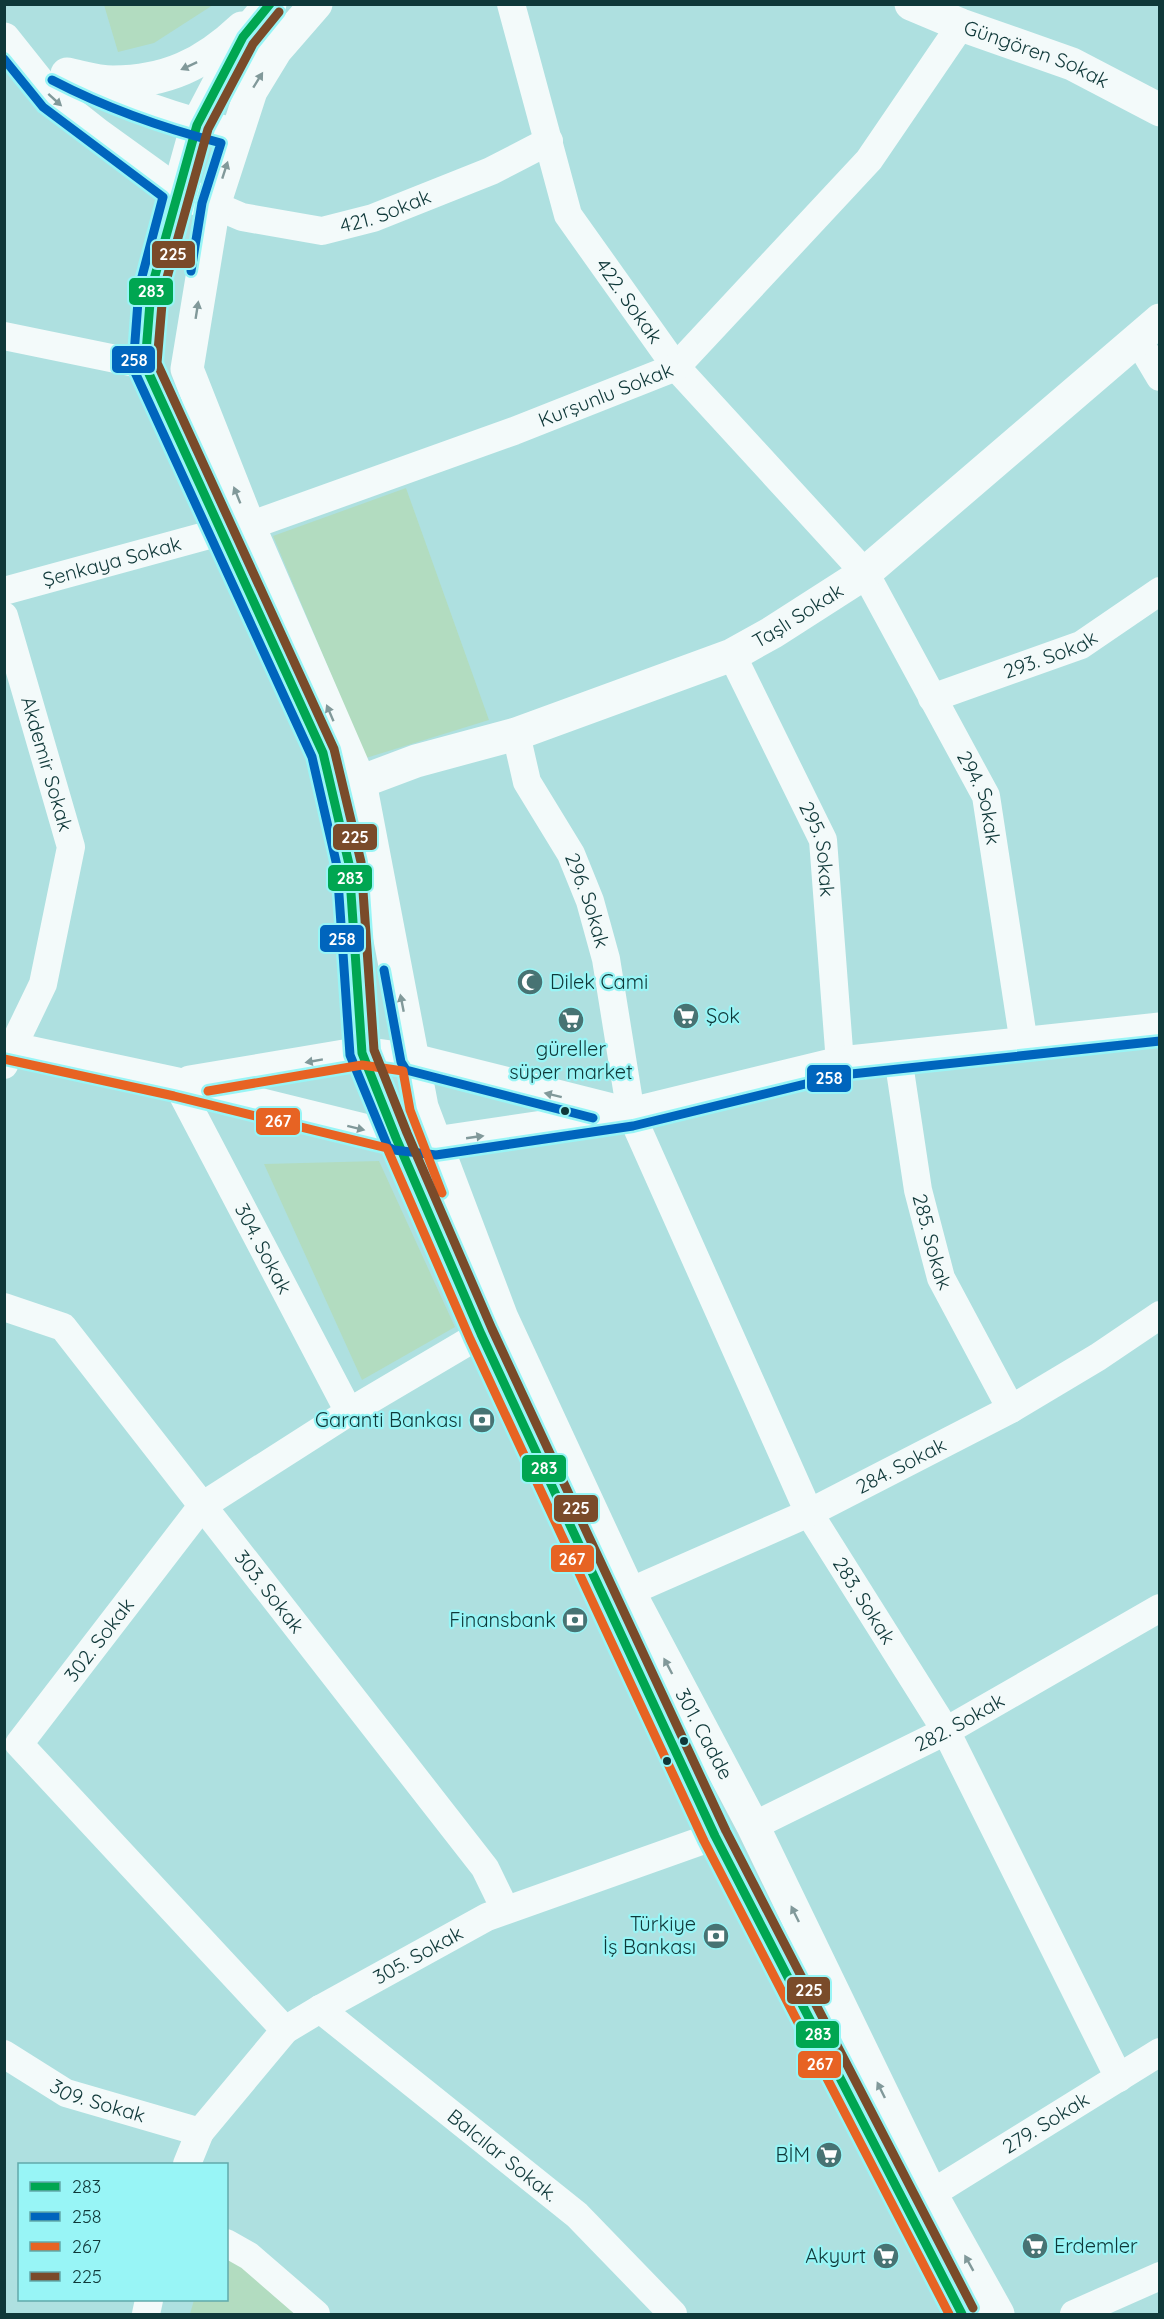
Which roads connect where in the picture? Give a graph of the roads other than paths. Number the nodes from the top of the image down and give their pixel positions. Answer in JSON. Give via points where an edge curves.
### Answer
{"nodes":[{"id":1,"x":268,"y":4,"type":"edge"},
{"id":2,"x":316,"y":4,"type":"edge"},
{"id":3,"x":511,"y":4,"type":"edge"},
{"id":4,"x":911,"y":4,"type":"edge"},
{"id":5,"x":961,"y":25,"type":"junction"},
{"id":6,"x":4,"y":39,"type":"edge"},
{"id":7,"x":67,"y":74,"type":"junction"},
{"id":8,"x":1160,"y":111,"type":"edge"},
{"id":9,"x":197,"y":125,"type":"junction"},
{"id":10,"x":236,"y":135,"type":"junction"},
{"id":11,"x":549,"y":141,"type":"junction"},
{"id":12,"x":177,"y":192,"type":"junction"},
{"id":13,"x":214,"y":205,"type":"junction"},
{"id":14,"x":1149,"y":330,"type":"edge"},
{"id":15,"x":4,"y":336,"type":"edge"},
{"id":16,"x":145,"y":365,"type":"junction"},
{"id":17,"x":676,"y":367,"type":"junction"},
{"id":18,"x":1160,"y":376,"type":"edge"},
{"id":19,"x":234,"y":529,"type":"junction"},
{"id":20,"x":865,"y":573,"type":"junction"},
{"id":21,"x":4,"y":591,"type":"edge"},
{"id":22,"x":1160,"y":591,"type":"edge"},
{"id":23,"x":4,"y":616,"type":"edge"},
{"id":24,"x":732,"y":655,"type":"junction"},
{"id":25,"x":932,"y":698,"type":"junction"},
{"id":26,"x":516,"y":734,"type":"junction"},
{"id":27,"x":360,"y":782,"type":"junction"},
{"id":28,"x":1160,"y":1029,"type":"edge"},
{"id":29,"x":1024,"y":1044,"type":"junction"},
{"id":30,"x":7,"y":1053,"type":"edge"},
{"id":31,"x":362,"y":1053,"type":"junction"},
{"id":32,"x":898,"y":1057,"type":"junction"},
{"id":33,"x":413,"y":1060,"type":"junction"},
{"id":34,"x":840,"y":1063,"type":"junction"},
{"id":35,"x":177,"y":1084,"type":"junction"},
{"id":36,"x":631,"y":1114,"type":"junction"},
{"id":37,"x":396,"y":1138,"type":"junction"},
{"id":38,"x":435,"y":1143,"type":"junction"},
{"id":39,"x":4,"y":1307,"type":"edge"},
{"id":40,"x":1160,"y":1315,"type":"edge"},
{"id":41,"x":492,"y":1326,"type":"junction"},
{"id":42,"x":1011,"y":1409,"type":"junction"},
{"id":43,"x":349,"y":1412,"type":"junction"},
{"id":44,"x":202,"y":1506,"type":"junction"},
{"id":45,"x":809,"y":1513,"type":"junction"},
{"id":46,"x":629,"y":1592,"type":"junction"},
{"id":47,"x":1160,"y":1608,"type":"edge"},
{"id":48,"x":946,"y":1731,"type":"junction"},
{"id":49,"x":12,"y":1737,"type":"edge"},
{"id":50,"x":753,"y":1826,"type":"junction"},
{"id":51,"x":715,"y":1836,"type":"junction"},
{"id":52,"x":505,"y":1909,"type":"junction"},
{"id":53,"x":320,"y":2009,"type":"junction"},
{"id":54,"x":285,"y":2030,"type":"junction"},
{"id":55,"x":1160,"y":2052,"type":"edge"},
{"id":56,"x":4,"y":2054,"type":"edge"},
{"id":57,"x":1119,"y":2078,"type":"junction"},
{"id":58,"x":200,"y":2132,"type":"junction"},
{"id":59,"x":187,"y":2163,"type":"edge"},
{"id":60,"x":931,"y":2194,"type":"junction"},
{"id":61,"x":228,"y":2244,"type":"edge"},
{"id":62,"x":1160,"y":2276,"type":"edge"},
{"id":63,"x":316,"y":2314,"type":"edge"},
{"id":64,"x":673,"y":2314,"type":"edge"},
{"id":65,"x":962,"y":2314,"type":"edge"},
{"id":66,"x":998,"y":2314,"type":"edge"},
{"id":67,"x":1074,"y":2314,"type":"edge"}],
"edges":[{"from":1,"to":7,"type":"main road","one_way":true,"via":[[222,47],[171,74],[111,82]]},
{"from":1,"to":9,"type":"main road","via":[[243,38]]},
{"from":10,"to":2,"type":"main road","one_way":true,"via":[[251,91],[276,50]]},
{"from":3,"to":11,"type":"street","name":"422. Sokak"},
{"from":4,"to":5,"type":"main road","name":"Güngören Sokak"},
{"from":5,"to":8,"type":"main road","name":"Güngören Sokak","via":[[1072,64]]},
{"from":5,"to":17,"type":"street","name":"Kurşunlu Sokak","via":[[869,160]]},
{"from":6,"to":7,"type":"main road"},
{"from":6,"to":12,"type":"main road","one_way":true,"via":[[51,98]]},
{"from":7,"to":9,"type":"main road"},
{"from":9,"to":10,"type":"main road"},
{"from":9,"to":12,"type":"main road"},
{"from":13,"to":10,"type":"main road","one_way":true},
{"from":11,"to":13,"type":"street","name":"421. Sokak","via":[[491,171],[373,218],[322,231],[242,217]]},
{"from":11,"to":17,"type":"street","name":"422. Sokak","via":[[568,215]]},
{"from":12,"to":13,"type":"main road"},
{"from":12,"to":16,"type":"main road","via":[[151,290]]},
{"from":19,"to":13,"type":"main road","one_way":true,"via":[[187,369]]},
{"from":14,"to":18,"type":"street"},
{"from":14,"to":20,"type":"main road","name":"Taşlı Sokak"},
{"from":15,"to":16,"type":"street"},
{"from":16,"to":19,"type":"main road"},
{"from":17,"to":19,"type":"street","name":"Kurşunlu Sokak","via":[[514,431]]},
{"from":17,"to":20,"type":"street","name":"422. Sokak"},
{"from":19,"to":21,"type":"street","name":"Şenkaya Sokak"},
{"from":27,"to":19,"type":"main road","name":"301. Cadde","one_way":true},
{"from":19,"to":31,"type":"main road","name":"301. Cadde","via":[[323,753],[348,864]]},
{"from":20,"to":24,"type":"main road","name":"Taşlı Sokak"},
{"from":20,"to":25,"type":"street","name":"294. Sokak"},
{"from":22,"to":25,"type":"street","name":"293. Sokak","via":[[1081,645]]},
{"from":23,"to":30,"type":"street","name":"Akdemir Sokak","via":[[71,847],[43,984]]},
{"from":24,"to":26,"type":"main road","name":"Taşlı Sokak"},
{"from":24,"to":34,"type":"street","name":"295. Sokak","via":[[823,840]]},
{"from":25,"to":29,"type":"street","name":"294. Sokak","via":[[986,796]]},
{"from":26,"to":27,"type":"main road","name":"Taşlı Sokak","via":[[416,761]]},
{"from":26,"to":36,"type":"street","name":"296. Sokak","via":[[527,782],[572,854],[590,901],[606,959]]},
{"from":33,"to":27,"type":"main road","name":"301. Cadde","one_way":true},
{"from":28,"to":29,"type":"main road"},
{"from":29,"to":32,"type":"main road"},
{"from":30,"to":35,"type":"main road"},
{"from":31,"to":33,"type":"main road"},
{"from":31,"to":35,"type":"main road","one_way":true},
{"from":31,"to":37,"type":"main road","name":"301. Cadde"},
{"from":32,"to":34,"type":"main road"},
{"from":32,"to":42,"type":"street","name":"285. Sokak","via":[[918,1190],[941,1278]]},
{"from":36,"to":33,"type":"main road","one_way":true},
{"from":33,"to":38,"type":"main road","name":"301. Cadde","via":[[422,1107]]},
{"from":34,"to":36,"type":"main road"},
{"from":35,"to":37,"type":"main road","one_way":true},
{"from":35,"to":43,"type":"street","name":"304. Sokak"},
{"from":38,"to":36,"type":"main road","one_way":true},
{"from":36,"to":45,"type":"street","name":"283. Sokak"},
{"from":37,"to":38,"type":"main road"},
{"from":37,"to":41,"type":"main road","name":"301. Cadde"},
{"from":38,"to":41,"type":"main road","name":"301. Cadde"},
{"from":39,"to":44,"type":"street","name":"303. Sokak","via":[[63,1327]]},
{"from":40,"to":42,"type":"street","name":"284. Sokak"},
{"from":41,"to":43,"type":"street","name":"302. Sokak"},
{"from":41,"to":46,"type":"main road","name":"301. Cadde"},
{"from":41,"to":51,"type":"main road","name":"301. Cadde"},
{"from":42,"to":45,"type":"street","name":"284. Sokak"},
{"from":43,"to":44,"type":"street","name":"302. Sokak"},
{"from":44,"to":49,"type":"street","name":"302. Sokak"},
{"from":44,"to":52,"type":"street","name":"303. Sokak","via":[[485,1868]]},
{"from":45,"to":46,"type":"street","name":"284. Sokak"},
{"from":45,"to":48,"type":"street","name":"283. Sokak"},
{"from":50,"to":46,"type":"main road","name":"301. Cadde","one_way":true},
{"from":47,"to":48,"type":"street","name":"282. Sokak"},
{"from":48,"to":50,"type":"street","name":"282. Sokak"},
{"from":48,"to":57,"type":"street","name":"283. Sokak"},
{"from":49,"to":54,"type":"street","name":"302. Sokak"},
{"from":60,"to":50,"type":"main road","name":"301. Cadde","one_way":true},
{"from":51,"to":52,"type":"street","name":"305. Sokak"},
{"from":51,"to":65,"type":"main road","name":"301. Cadde"},
{"from":52,"to":53,"type":"street","name":"305. Sokak"},
{"from":53,"to":54,"type":"street","name":"305. Sokak"},
{"from":53,"to":64,"type":"street","name":"Balcılar Sokak.","via":[[577,2215]]},
{"from":54,"to":58,"type":"street","name":"305. Sokak"},
{"from":55,"to":57,"type":"street","name":"279. Sokak"},
{"from":56,"to":58,"type":"street","name":"309. Sokak","via":[[66,2093]]},
{"from":57,"to":60,"type":"street","name":"279. Sokak"},
{"from":58,"to":59,"type":"street","name":"305. Sokak"},
{"from":66,"to":60,"type":"main road","name":"301. Cadde","one_way":true},
{"from":61,"to":63,"type":"street","via":[[249,2256]]},
{"from":62,"to":67,"type":"street"}]}
